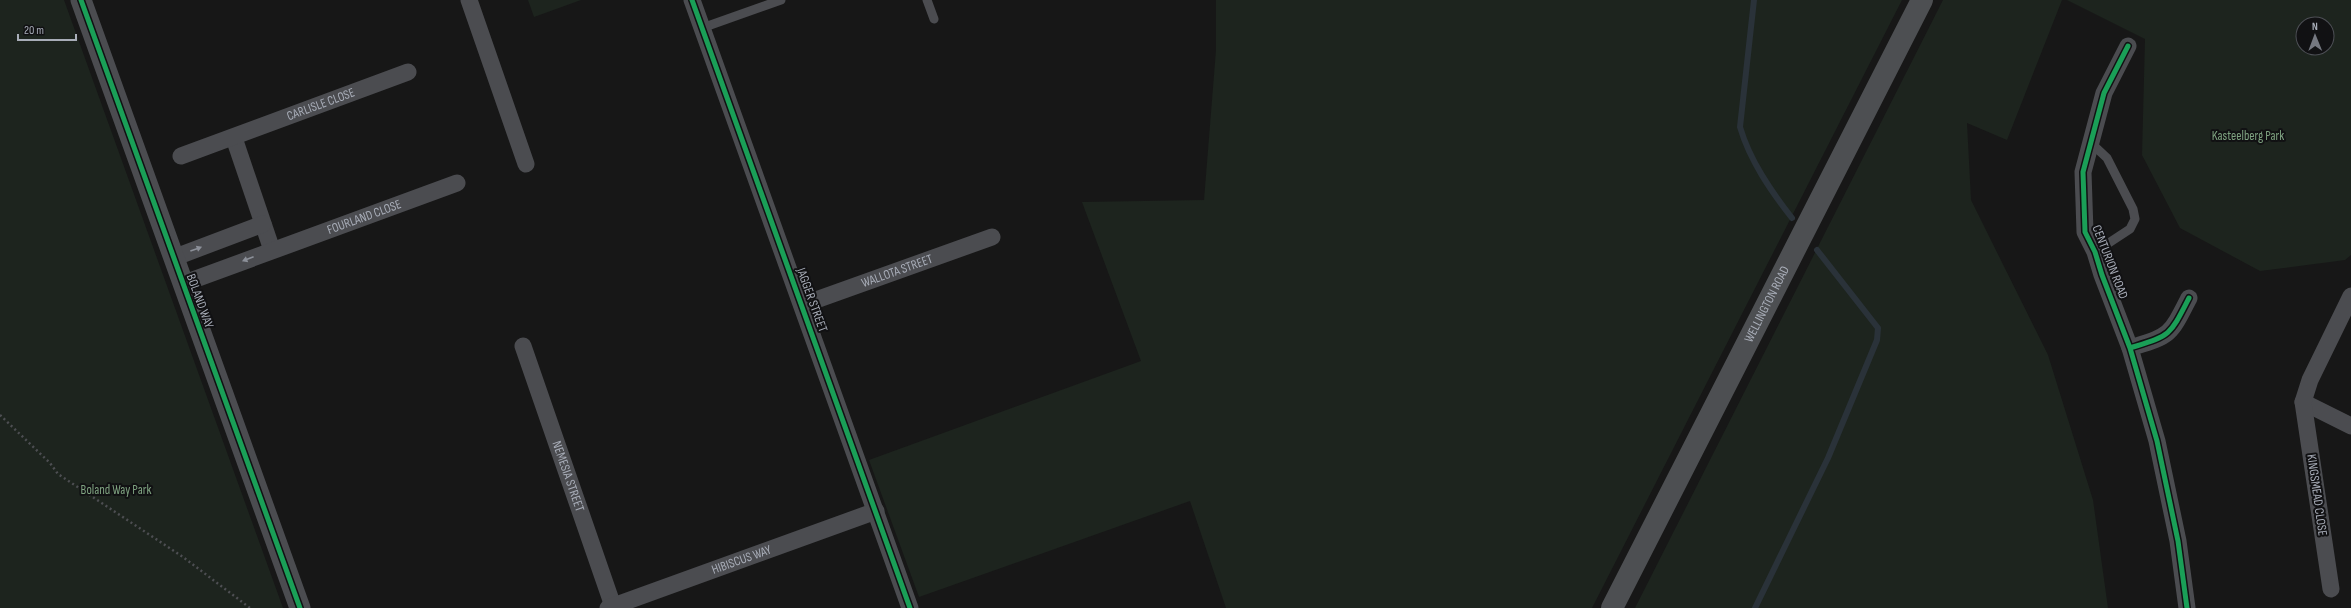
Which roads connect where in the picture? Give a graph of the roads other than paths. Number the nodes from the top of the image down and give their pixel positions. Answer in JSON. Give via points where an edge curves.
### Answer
{"nodes":[{"id":1,"x":81,"y":0,"type":"edge"},
{"id":2,"x":469,"y":0,"type":"edge"},
{"id":3,"x":692,"y":0,"type":"edge"},
{"id":4,"x":781,"y":0,"type":"edge"},
{"id":5,"x":926,"y":0,"type":"edge"},
{"id":6,"x":1922,"y":0,"type":"edge"},
{"id":7,"x":934,"y":19,"type":"dead end"},
{"id":8,"x":702,"y":28,"type":"junction"},
{"id":9,"x":2128,"y":46,"type":"dead end"},
{"id":10,"x":408,"y":72,"type":"dead end"},
{"id":11,"x":234,"y":138,"type":"junction"},
{"id":12,"x":2091,"y":143,"type":"junction"},
{"id":13,"x":181,"y":156,"type":"dead end"},
{"id":14,"x":526,"y":164,"type":"dead end"},
{"id":15,"x":457,"y":183,"type":"dead end"},
{"id":16,"x":263,"y":224,"type":"junction"},
{"id":17,"x":992,"y":237,"type":"dead end"},
{"id":18,"x":272,"y":250,"type":"junction"},
{"id":19,"x":2096,"y":252,"type":"junction"},
{"id":20,"x":173,"y":258,"type":"junction"},
{"id":21,"x":182,"y":284,"type":"junction"},
{"id":22,"x":2351,"y":296,"type":"edge"},
{"id":23,"x":2189,"y":298,"type":"dead end"},
{"id":24,"x":802,"y":305,"type":"junction"},
{"id":25,"x":523,"y":346,"type":"dead end"},
{"id":26,"x":2130,"y":348,"type":"junction"},
{"id":27,"x":2303,"y":402,"type":"junction"},
{"id":28,"x":2351,"y":426,"type":"edge"},
{"id":29,"x":876,"y":511,"type":"junction"},
{"id":30,"x":2331,"y":589,"type":"dead end"},
{"id":31,"x":610,"y":607,"type":"edge"},
{"id":32,"x":300,"y":608,"type":"edge"},
{"id":33,"x":910,"y":608,"type":"edge"},
{"id":34,"x":1612,"y":608,"type":"edge"},
{"id":35,"x":2187,"y":608,"type":"edge"}],
"edges":[{"from":1,"to":20,"type":"street","name":"BOLAND WAY"},
{"from":2,"to":14,"type":"street"},
{"from":3,"to":8,"type":"street","name":"JAGGER STREET"},
{"from":4,"to":8,"type":"lane"},
{"from":5,"to":7,"type":"lane"},
{"from":6,"to":34,"type":"main road","name":"WELLINGTON ROAD"},
{"from":8,"to":24,"type":"street","name":"JAGGER STREET"},
{"from":9,"to":12,"type":"street","name":"CENTURION ROAD","via":[[2104,93]]},
{"from":10,"to":11,"type":"street","name":"CARLISLE CLOSE"},
{"from":11,"to":13,"type":"street","name":"CARLISLE CLOSE"},
{"from":11,"to":16,"type":"street"},
{"from":12,"to":19,"type":"street","name":"CENTURION ROAD","via":[[2083,172],[2084,224],[2088,240]]},
{"from":12,"to":19,"type":"lane","name":"CENTURION ROAD","via":[[2107,158],[2135,218],[2130,229]]},
{"from":15,"to":18,"type":"street","name":"FOURLAND CLOSE"},
{"from":16,"to":18,"type":"street"},
{"from":20,"to":16,"type":"street","one_way":true},
{"from":17,"to":24,"type":"street","name":"WALLOTA STREET"},
{"from":18,"to":21,"type":"street","name":"FOURLAND CLOSE","one_way":true},
{"from":19,"to":26,"type":"street","name":"CENTURION ROAD","via":[[2102,275]]},
{"from":20,"to":21,"type":"street","name":"BOLAND WAY"},
{"from":21,"to":32,"type":"street","name":"BOLAND WAY"},
{"from":22,"to":27,"type":"street","name":"KINGSMEAD CLOSE","via":[[2310,380]]},
{"from":23,"to":26,"type":"street","via":[[2168,334]]},
{"from":24,"to":29,"type":"street","name":"JAGGER STREET"},
{"from":25,"to":31,"type":"street","name":"NEMESIA STREET"},
{"from":26,"to":35,"type":"street","name":"CENTURION ROAD","via":[[2158,441],[2178,541]]},
{"from":27,"to":28,"type":"street"},
{"from":27,"to":30,"type":"street","name":"KINGSMEAD CLOSE"},
{"from":29,"to":31,"type":"street","name":"HIBISCUS WAY"},
{"from":29,"to":33,"type":"street","name":"JAGGER STREET"}]}
